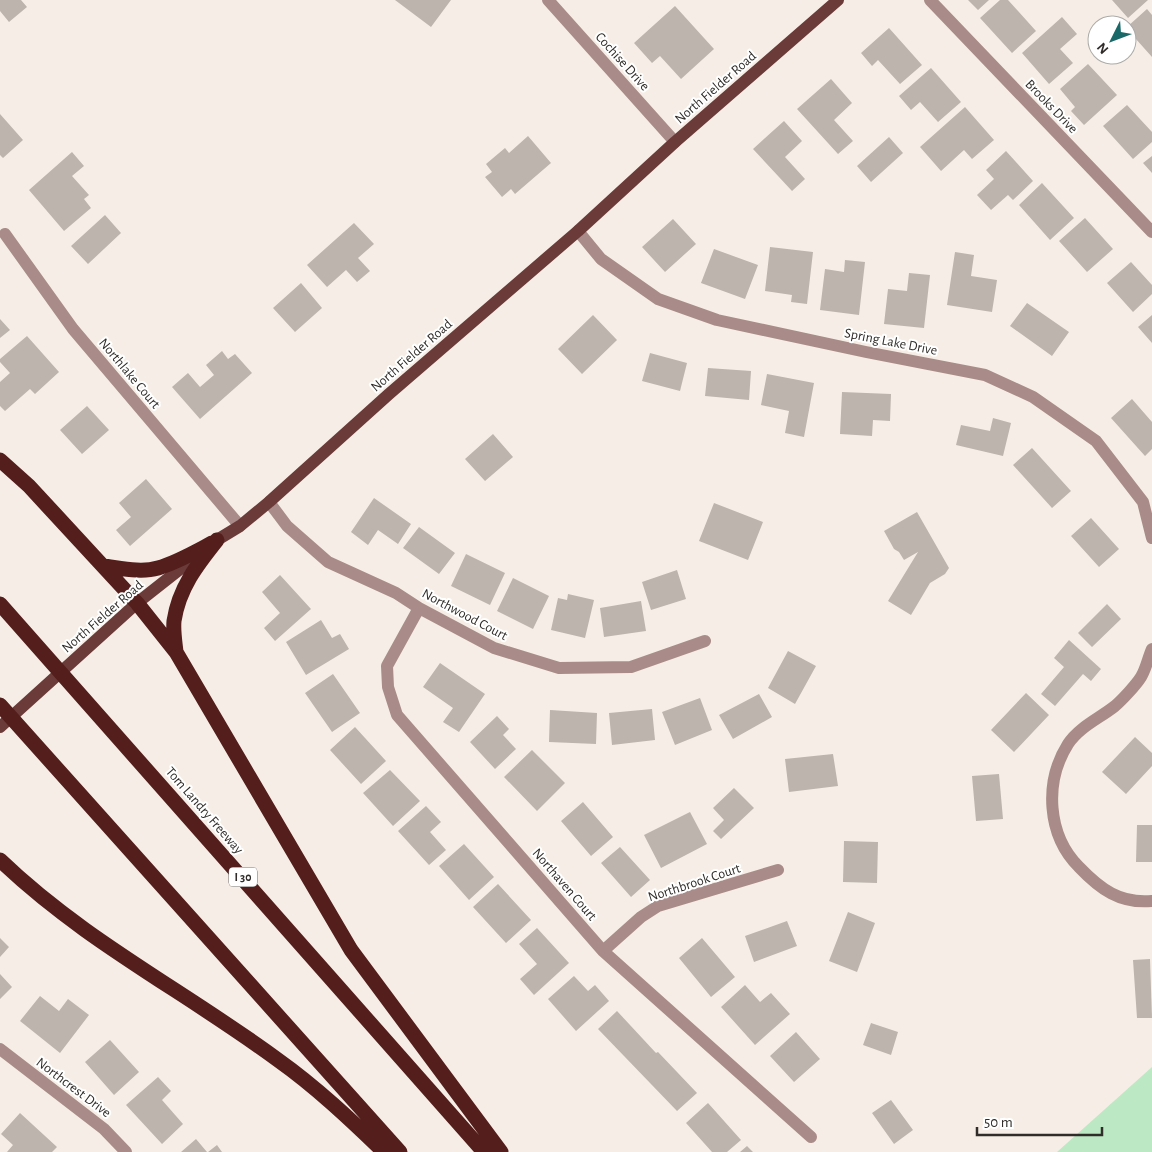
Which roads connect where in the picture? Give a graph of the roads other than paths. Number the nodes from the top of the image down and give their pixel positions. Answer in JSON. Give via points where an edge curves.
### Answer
{"nodes":[{"id":1,"x":548,"y":0,"type":"edge"},
{"id":2,"x":838,"y":0,"type":"edge"},
{"id":3,"x":930,"y":0,"type":"edge"},
{"id":4,"x":676,"y":142,"type":"junction"},
{"id":5,"x":578,"y":231,"type":"junction"},
{"id":6,"x":1152,"y":232,"type":"edge"},
{"id":7,"x":5,"y":234,"type":"dead end"},
{"id":8,"x":0,"y":460,"type":"edge"},
{"id":9,"x":269,"y":502,"type":"junction"},
{"id":10,"x":240,"y":526,"type":"junction"},
{"id":11,"x":1152,"y":538,"type":"edge"},
{"id":12,"x":218,"y":540,"type":"junction"},
{"id":13,"x":103,"y":566,"type":"junction"},
{"id":14,"x":137,"y":603,"type":"junction"},
{"id":15,"x":0,"y":604,"type":"edge"},
{"id":16,"x":419,"y":608,"type":"junction"},
{"id":17,"x":705,"y":641,"type":"dead end"},
{"id":18,"x":1152,"y":649,"type":"edge"},
{"id":19,"x":176,"y":652,"type":"junction"},
{"id":20,"x":0,"y":705,"type":"edge"},
{"id":21,"x":0,"y":727,"type":"edge"},
{"id":22,"x":0,"y":860,"type":"edge"},
{"id":23,"x":778,"y":870,"type":"dead end"},
{"id":24,"x":1152,"y":901,"type":"edge"},
{"id":25,"x":603,"y":951,"type":"junction"},
{"id":26,"x":0,"y":1049,"type":"edge"},
{"id":27,"x":811,"y":1137,"type":"dead end"},
{"id":28,"x":126,"y":1152,"type":"edge"},
{"id":29,"x":384,"y":1152,"type":"edge"},
{"id":30,"x":400,"y":1152,"type":"edge"},
{"id":31,"x":484,"y":1152,"type":"edge"},
{"id":32,"x":501,"y":1152,"type":"edge"}],
"edges":[{"from":1,"to":4,"type":"street","name":"Cochise Drive"},
{"from":2,"to":4,"type":"main road","name":"North Fielder Road"},
{"from":3,"to":6,"type":"street","name":"Brooks Drive"},
{"from":4,"to":5,"type":"main road","name":"North Fielder Road"},
{"from":5,"to":9,"type":"main road","name":"North Fielder Road"},
{"from":5,"to":11,"type":"street","name":"Spring Lake Drive","via":[[601,259],[658,299],[717,320],[985,375],[1033,397],[1096,441],[1143,502]]},
{"from":7,"to":10,"type":"street","name":"Northlake Court","via":[[73,329]]},
{"from":8,"to":13,"type":"highway","via":[[29,486]]},
{"from":9,"to":10,"type":"main road","name":"North Fielder Road"},
{"from":9,"to":16,"type":"street","name":"Northwood Court","via":[[287,526],[328,562],[396,593]]},
{"from":10,"to":12,"type":"main road","name":"North Fielder Road"},
{"from":12,"to":13,"type":"highway","via":[[157,568],[132,570]]},
{"from":12,"to":14,"type":"main road","name":"North Fielder Road"},
{"from":12,"to":19,"type":"highway","via":[[192,571],[179,599],[174,623]]},
{"from":13,"to":14,"type":"highway"},
{"from":14,"to":19,"type":"highway"},
{"from":14,"to":21,"type":"main road","name":"North Fielder Road"},
{"from":15,"to":31,"type":"highway","name":"Tom Landry Freeway","number":"I 30"},
{"from":16,"to":17,"type":"street","name":"Northwood Court","via":[[494,648],[559,668],[631,667]]},
{"from":16,"to":25,"type":"street","name":"Northaven Court","via":[[387,666],[388,687],[398,715]]},
{"from":18,"to":24,"type":"street","via":[[1141,678],[1116,705],[1093,720],[1069,743],[1053,782],[1056,829],[1073,862],[1097,886],[1123,898]]},
{"from":19,"to":32,"type":"highway","via":[[351,950]]},
{"from":20,"to":30,"type":"highway"},
{"from":22,"to":29,"type":"highway","via":[[86,931],[278,1060],[339,1109]]},
{"from":23,"to":25,"type":"street","name":"Northbrook Court","via":[[658,906]]},
{"from":25,"to":27,"type":"street","name":"Northaven Court"},
{"from":26,"to":28,"type":"street","name":"Northcrest Drive","via":[[104,1129]]}]}
